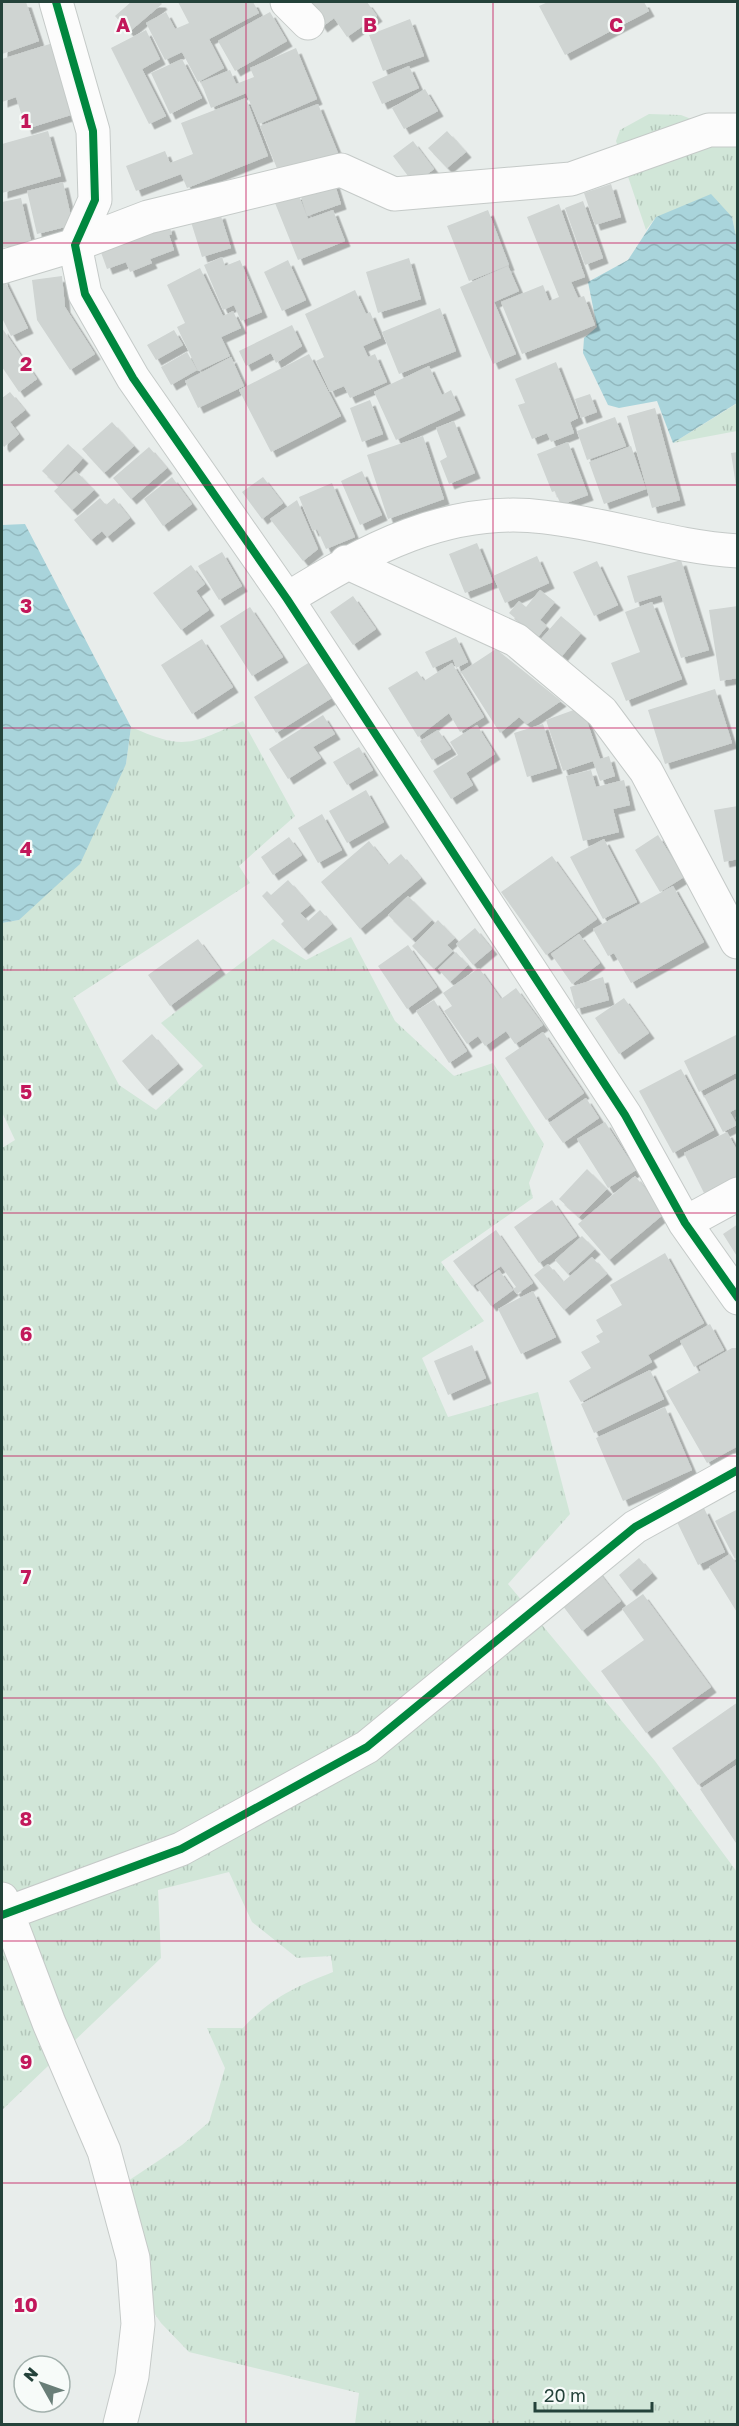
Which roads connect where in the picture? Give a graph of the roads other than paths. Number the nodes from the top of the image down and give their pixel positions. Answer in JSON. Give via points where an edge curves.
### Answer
{"nodes":[{"id":1,"x":56,"y":2,"type":"edge"},
{"id":2,"x":738,"y":130,"type":"edge"},
{"id":3,"x":75,"y":245,"type":"junction"},
{"id":4,"x":2,"y":267,"type":"edge"},
{"id":5,"x":738,"y":551,"type":"edge"},
{"id":6,"x":346,"y":562,"type":"junction"},
{"id":7,"x":287,"y":599,"type":"junction"},
{"id":8,"x":737,"y":942,"type":"edge"},
{"id":9,"x":738,"y":1194,"type":"edge"},
{"id":10,"x":685,"y":1223,"type":"junction"},
{"id":11,"x":738,"y":1298,"type":"edge"},
{"id":12,"x":738,"y":1470,"type":"edge"},
{"id":13,"x":3,"y":1909,"type":"edge"},
{"id":14,"x":120,"y":2424,"type":"edge"}],
"edges":[{"from":1,"to":3,"type":"street","via":[[93,131],[95,200]]},
{"from":2,"to":3,"type":"street","via":[[709,130],[571,179],[394,194],[341,170],[148,217]]},
{"from":3,"to":4,"type":"street"},
{"from":3,"to":7,"type":"street","via":[[85,294],[134,378]]},
{"from":5,"to":6,"type":"street","via":[[707,549],[543,516],[465,517],[398,539]]},
{"from":6,"to":7,"type":"street"},
{"from":6,"to":8,"type":"street","via":[[516,640],[602,712],[646,771]]},
{"from":7,"to":10,"type":"street","via":[[625,1114]]},
{"from":9,"to":10,"type":"street"},
{"from":10,"to":11,"type":"street"},
{"from":12,"to":13,"type":"street","via":[[635,1527],[367,1747],[182,1849]]},
{"from":13,"to":14,"type":"street","via":[[104,2151],[133,2258],[138,2324],[132,2376]]}]}
